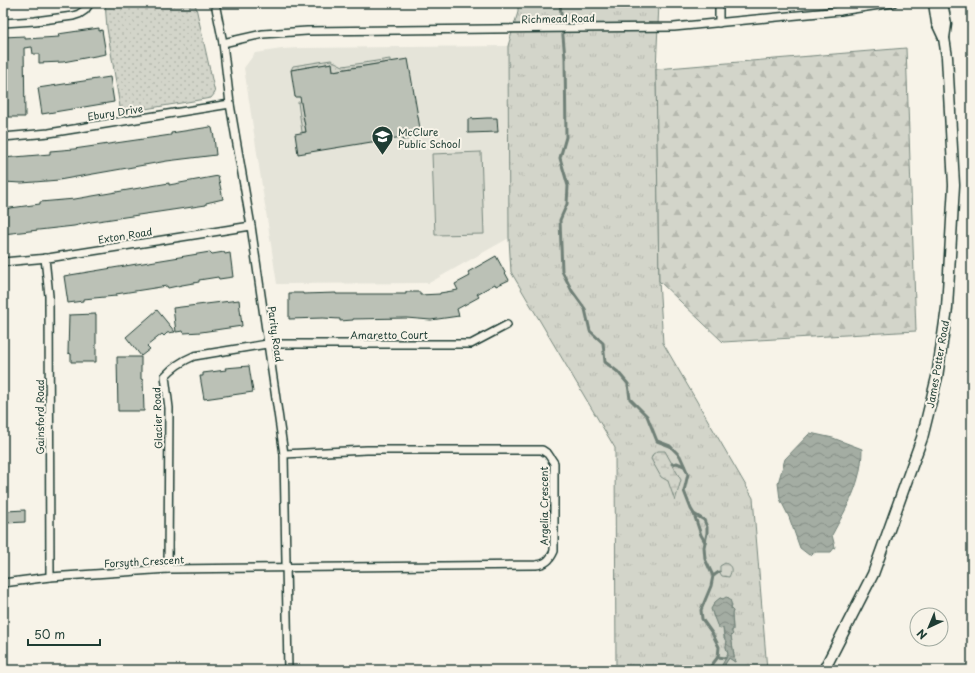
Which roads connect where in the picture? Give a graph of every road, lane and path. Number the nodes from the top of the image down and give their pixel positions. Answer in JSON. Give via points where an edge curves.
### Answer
{"nodes":[{"id":1,"x":90,"y":3,"type":"edge"},
{"id":2,"x":215,"y":3,"type":"edge"},
{"id":3,"x":719,"y":3,"type":"edge"},
{"id":4,"x":839,"y":3,"type":"edge"},
{"id":5,"x":893,"y":3,"type":"edge"},
{"id":6,"x":934,"y":3,"type":"edge"},
{"id":7,"x":942,"y":3,"type":"edge"},
{"id":8,"x":840,"y":11,"type":"junction"},
{"id":9,"x":3,"y":23,"type":"edge"},
{"id":10,"x":719,"y":24,"type":"junction"},
{"id":11,"x":944,"y":38,"type":"junction"},
{"id":12,"x":223,"y":42,"type":"junction"},
{"id":13,"x":230,"y":104,"type":"junction"},
{"id":14,"x":3,"y":137,"type":"edge"},
{"id":15,"x":251,"y":226,"type":"junction"},
{"id":16,"x":45,"y":258,"type":"junction"},
{"id":17,"x":3,"y":262,"type":"edge"},
{"id":18,"x":507,"y":325,"type":"dead end"},
{"id":19,"x":267,"y":344,"type":"junction"},
{"id":20,"x":284,"y":454,"type":"junction"},
{"id":21,"x":286,"y":567,"type":"junction"},
{"id":22,"x":168,"y":569,"type":"junction"},
{"id":23,"x":50,"y":577,"type":"junction"},
{"id":24,"x":3,"y":583,"type":"edge"},
{"id":25,"x":288,"y":670,"type":"edge"},
{"id":26,"x":824,"y":670,"type":"edge"}],
"edges":[{"from":1,"to":9,"type":"street","via":[[85,10],[73,16]]},
{"from":2,"to":12,"type":"street","name":"Parity Road"},
{"from":3,"to":10,"type":"street"},
{"from":4,"to":8,"type":"street"},
{"from":5,"to":8,"type":"street","name":"Richmead Road"},
{"from":6,"to":11,"type":"main road","name":"James Potter Road","via":[[937,23]]},
{"from":7,"to":11,"type":"main road","name":"James Potter Road","via":[[946,24]]},
{"from":8,"to":10,"type":"street","name":"Richmead Road"},
{"from":10,"to":12,"type":"street","name":"Richmead Road","via":[[674,27],[307,31],[263,34]]},
{"from":11,"to":26,"type":"main road","name":"James Potter Road","via":[[954,184],[947,308],[937,377],[922,438],[873,574]]},
{"from":12,"to":13,"type":"street","name":"Parity Road"},
{"from":13,"to":14,"type":"street","name":"Ebury Drive","via":[[49,133]]},
{"from":13,"to":15,"type":"street","name":"Parity Road"},
{"from":15,"to":16,"type":"street","name":"Exton Road"},
{"from":15,"to":19,"type":"street","name":"Parity Road"},
{"from":16,"to":17,"type":"street","name":"Exton Road"},
{"from":16,"to":23,"type":"street","name":"Gainsford Road","via":[[49,296]]},
{"from":18,"to":19,"type":"street","name":"Amaretto Court","via":[[471,344]]},
{"from":19,"to":20,"type":"street","name":"Parity Road"},
{"from":19,"to":22,"type":"street","name":"Glacier Road","via":[[194,356],[183,360],[165,376],[169,408]]},
{"from":20,"to":21,"type":"street","name":"Parity Road"},
{"from":20,"to":21,"type":"street","name":"Argelia Crescent","via":[[367,450],[531,449],[542,450],[554,463],[554,551],[550,559],[543,564]]},
{"from":21,"to":22,"type":"street","name":"Forsyth Crescent"},
{"from":21,"to":25,"type":"street","name":"Parity Road"},
{"from":22,"to":23,"type":"street","name":"Forsyth Crescent"},
{"from":23,"to":24,"type":"street","name":"Forsyth Crescent"}]}
